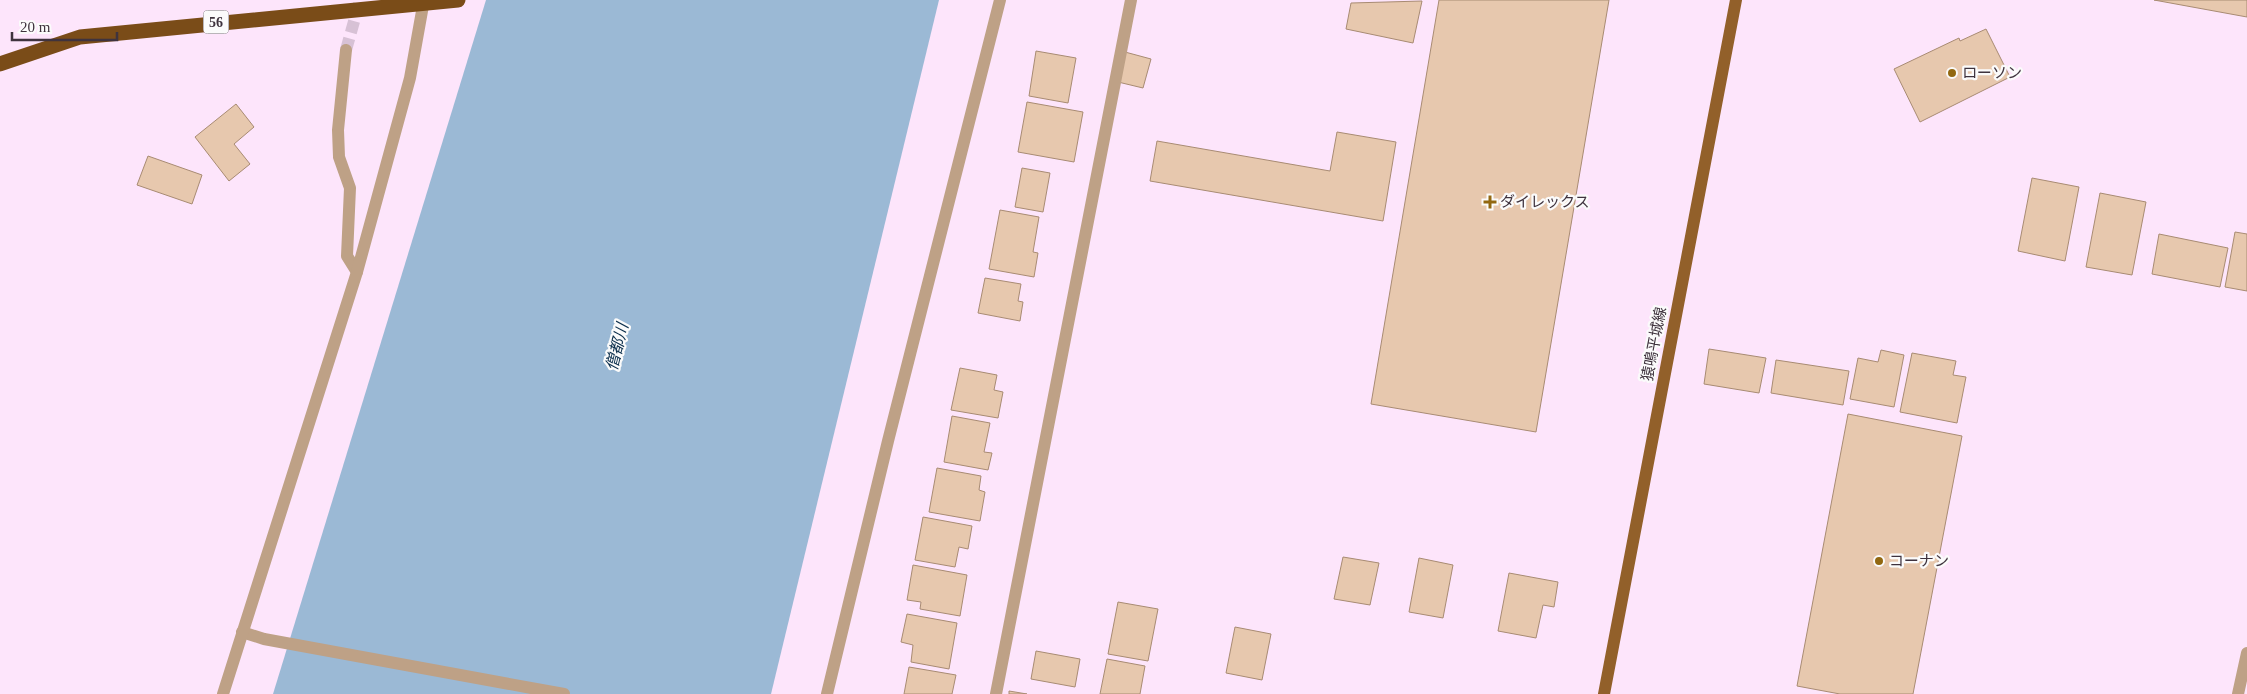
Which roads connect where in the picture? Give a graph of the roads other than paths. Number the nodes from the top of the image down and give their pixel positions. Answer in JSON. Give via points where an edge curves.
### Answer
{"nodes":[{"id":1,"x":458,"y":0,"type":"edge"},
{"id":2,"x":1000,"y":0,"type":"edge"},
{"id":3,"x":1132,"y":0,"type":"edge"},
{"id":4,"x":1736,"y":0,"type":"edge"},
{"id":5,"x":428,"y":2,"type":"edge"},
{"id":6,"x":346,"y":50,"type":"tunnel mouth"},
{"id":7,"x":0,"y":64,"type":"edge"},
{"id":8,"x":357,"y":272,"type":"junction"},
{"id":9,"x":242,"y":632,"type":"junction"},
{"id":10,"x":2247,"y":653,"type":"edge"},
{"id":11,"x":223,"y":694,"type":"edge"},
{"id":12,"x":564,"y":694,"type":"edge"},
{"id":13,"x":827,"y":694,"type":"edge"},
{"id":14,"x":996,"y":694,"type":"edge"},
{"id":15,"x":1604,"y":694,"type":"edge"},
{"id":16,"x":2238,"y":694,"type":"edge"}],
"edges":[{"from":1,"to":5,"type":"highway","number":"56"},
{"from":2,"to":13,"type":"street"},
{"from":3,"to":14,"type":"street"},
{"from":4,"to":15,"type":"main road","name":"猿鳴平城線"},
{"from":5,"to":7,"type":"highway","number":"56","via":[[80,36]]},
{"from":5,"to":8,"type":"street"},
{"from":6,"to":8,"type":"street","via":[[338,130],[339,157],[350,188],[347,256]]},
{"from":8,"to":9,"type":"street"},
{"from":9,"to":11,"type":"street"},
{"from":9,"to":12,"type":"street","via":[[264,639]]},
{"from":10,"to":16,"type":"street"}]}
